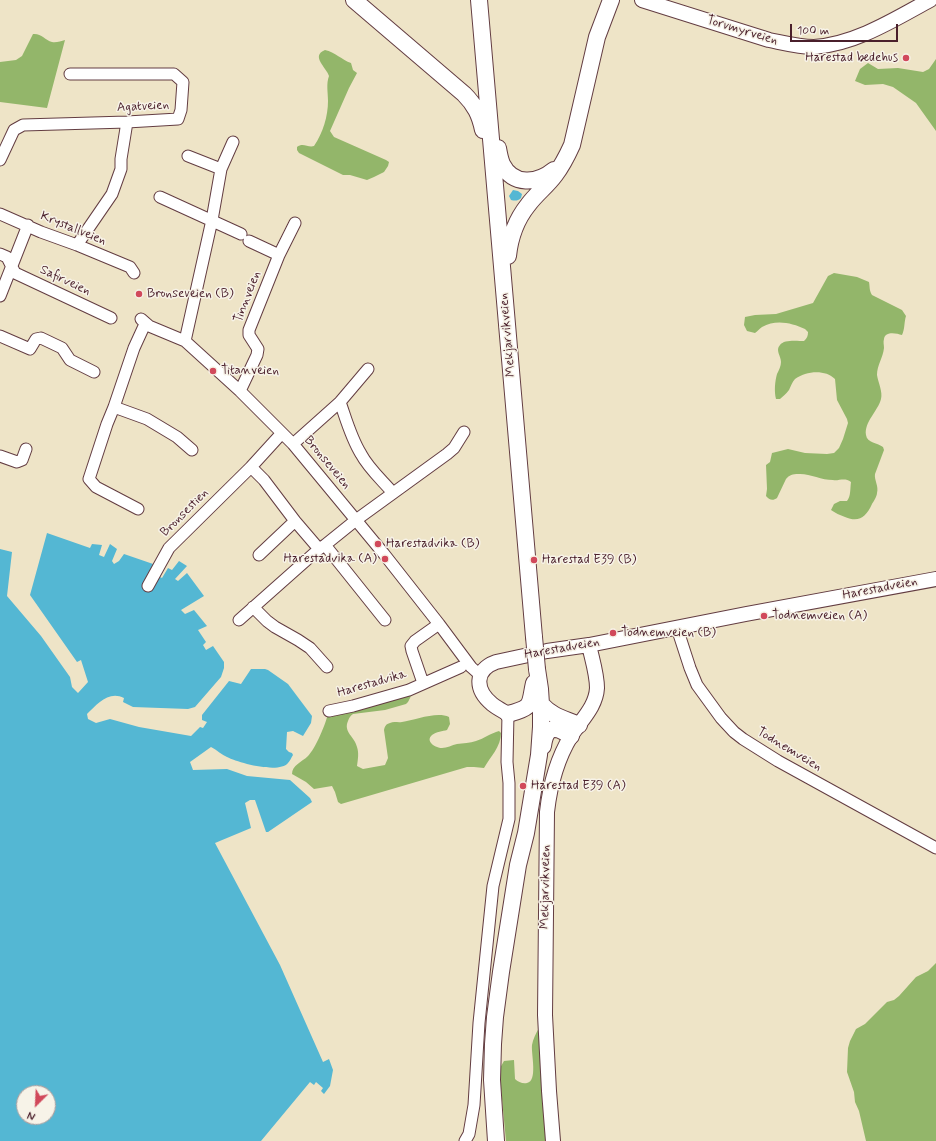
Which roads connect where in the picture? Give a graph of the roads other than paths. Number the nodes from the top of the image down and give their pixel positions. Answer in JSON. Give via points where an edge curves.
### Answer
{"nodes":[{"id":1,"x":354,"y":0,"type":"edge"},
{"id":2,"x":479,"y":0,"type":"edge"},
{"id":3,"x":601,"y":0,"type":"edge"},
{"id":4,"x":611,"y":0,"type":"edge"},
{"id":5,"x":642,"y":0,"type":"edge"},
{"id":6,"x":930,"y":0,"type":"edge"},
{"id":7,"x":597,"y":37,"type":"junction"},
{"id":8,"x":70,"y":74,"type":"dead end"},
{"id":9,"x":127,"y":122,"type":"junction"},
{"id":10,"x":491,"y":130,"type":"junction"},
{"id":11,"x":4,"y":141,"type":"edge"},
{"id":12,"x":233,"y":142,"type":"dead end"},
{"id":13,"x":493,"y":154,"type":"junction"},
{"id":14,"x":188,"y":156,"type":"dead end"},
{"id":15,"x":565,"y":159,"type":"junction"},
{"id":16,"x":0,"y":160,"type":"edge"},
{"id":17,"x":221,"y":169,"type":"junction"},
{"id":18,"x":160,"y":197,"type":"dead end"},
{"id":19,"x":0,"y":214,"type":"edge"},
{"id":20,"x":212,"y":220,"type":"junction"},
{"id":21,"x":295,"y":223,"type":"dead end"},
{"id":22,"x":28,"y":225,"type":"junction"},
{"id":23,"x":77,"y":245,"type":"junction"},
{"id":24,"x":0,"y":254,"type":"edge"},
{"id":25,"x":279,"y":255,"type":"junction"},
{"id":26,"x":12,"y":266,"type":"junction"},
{"id":27,"x":134,"y":272,"type":"dead end"},
{"id":28,"x":505,"y":292,"type":"junction"},
{"id":29,"x":0,"y":296,"type":"edge"},
{"id":30,"x":111,"y":318,"type":"dead end"},
{"id":31,"x":0,"y":336,"type":"edge"},
{"id":32,"x":185,"y":341,"type":"junction"},
{"id":33,"x":368,"y":368,"type":"dead end"},
{"id":34,"x":94,"y":372,"type":"dead end"},
{"id":35,"x":240,"y":391,"type":"junction"},
{"id":36,"x":340,"y":402,"type":"junction"},
{"id":37,"x":114,"y":407,"type":"junction"},
{"id":38,"x":464,"y":432,"type":"dead end"},
{"id":39,"x":282,"y":433,"type":"junction"},
{"id":40,"x":293,"y":444,"type":"junction"},
{"id":41,"x":26,"y":449,"type":"dead end"},
{"id":42,"x":192,"y":450,"type":"dead end"},
{"id":43,"x":0,"y":456,"type":"edge"},
{"id":44,"x":251,"y":467,"type":"junction"},
{"id":45,"x":393,"y":493,"type":"junction"},
{"id":46,"x":138,"y":509,"type":"dead end"},
{"id":47,"x":356,"y":520,"type":"junction"},
{"id":48,"x":295,"y":521,"type":"junction"},
{"id":49,"x":322,"y":547,"type":"junction"},
{"id":50,"x":259,"y":555,"type":"dead end"},
{"id":51,"x":936,"y":579,"type":"edge"},
{"id":52,"x":148,"y":586,"type":"dead end"},
{"id":53,"x":253,"y":607,"type":"junction"},
{"id":54,"x":239,"y":620,"type":"dead end"},
{"id":55,"x":385,"y":620,"type":"dead end"},
{"id":56,"x":439,"y":624,"type":"junction"},
{"id":57,"x":677,"y":628,"type":"junction"},
{"id":58,"x":589,"y":645,"type":"junction"},
{"id":59,"x":328,"y":667,"type":"dead end"},
{"id":60,"x":461,"y":667,"type":"dead end"},
{"id":61,"x":482,"y":672,"type":"junction"},
{"id":62,"x":536,"y":673,"type":"junction"},
{"id":63,"x":423,"y":683,"type":"junction"},
{"id":64,"x":541,"y":704,"type":"junction"},
{"id":65,"x":329,"y":711,"type":"dead end"},
{"id":66,"x":508,"y":714,"type":"junction"},
{"id":67,"x":538,"y":728,"type":"junction"},
{"id":68,"x":575,"y":731,"type":"junction"},
{"id":69,"x":539,"y":755,"type":"junction"},
{"id":70,"x":936,"y":848,"type":"edge"},
{"id":71,"x":518,"y":865,"type":"junction"},
{"id":72,"x":465,"y":1141,"type":"edge"},
{"id":73,"x":496,"y":1141,"type":"edge"},
{"id":74,"x":553,"y":1141,"type":"edge"}],
"edges":[{"from":1,"to":13,"type":"highway","via":[[470,100],[478,112],[484,139]]},
{"from":2,"to":10,"type":"highway","name":"Mekjarvikveien"},
{"from":3,"to":7,"type":"highway"},
{"from":4,"to":7,"type":"highway"},
{"from":5,"to":6,"type":"main road","name":"Torvmyrveien","via":[[769,40],[813,47],[834,44],[872,31]]},
{"from":7,"to":15,"type":"highway","via":[[575,135]]},
{"from":8,"to":9,"type":"street","name":"Agatveien","via":[[174,74],[183,82],[178,119]]},
{"from":9,"to":11,"type":"street","name":"Agatveien","via":[[22,125]]},
{"from":9,"to":23,"type":"street","via":[[121,169],[112,194]]},
{"from":10,"to":13,"type":"highway","name":"Mekjarvikveien"},
{"from":10,"to":15,"type":"highway","via":[[503,166],[520,179],[540,179]]},
{"from":11,"to":16,"type":"street","name":"Agatveien"},
{"from":12,"to":17,"type":"street"},
{"from":13,"to":28,"type":"highway","name":"Mekjarvikveien"},
{"from":14,"to":17,"type":"street"},
{"from":15,"to":28,"type":"highway","via":[[516,224],[509,248]]},
{"from":17,"to":20,"type":"street"},
{"from":18,"to":20,"type":"street"},
{"from":19,"to":22,"type":"street","name":"Krystallveien"},
{"from":20,"to":25,"type":"street"},
{"from":20,"to":32,"type":"street"},
{"from":21,"to":25,"type":"street","name":"Tinnveien"},
{"from":22,"to":23,"type":"street","name":"Krystallveien"},
{"from":22,"to":26,"type":"street"},
{"from":23,"to":27,"type":"street","name":"Krystallveien","via":[[130,267]]},
{"from":24,"to":26,"type":"street","name":"Safirveien","via":[[7,257]]},
{"from":25,"to":35,"type":"street","name":"Tinnveien","via":[[249,330],[249,336],[258,349]]},
{"from":26,"to":29,"type":"street"},
{"from":26,"to":30,"type":"street","name":"Safirveien","via":[[15,273]]},
{"from":28,"to":62,"type":"highway","name":"Mekjarvikveien","bridge":true},
{"from":31,"to":34,"type":"street","via":[[30,349],[36,339],[41,338],[62,348],[70,360]]},
{"from":32,"to":35,"type":"street","name":"Bronseveien"},
{"from":32,"to":37,"type":"street","name":"Bronseveien","via":[[143,321]]},
{"from":33,"to":36,"type":"street"},
{"from":35,"to":39,"type":"street","name":"Bronseveien"},
{"from":36,"to":40,"type":"street"},
{"from":36,"to":45,"type":"street","via":[[361,454]]},
{"from":37,"to":42,"type":"street","via":[[147,420],[177,437]]},
{"from":37,"to":46,"type":"street","name":"Bronseveien","via":[[89,479],[96,487]]},
{"from":38,"to":45,"type":"street","via":[[454,448],[444,457]]},
{"from":39,"to":40,"type":"street","name":"Bronseveien"},
{"from":39,"to":44,"type":"street","name":"Bronsestien"},
{"from":40,"to":47,"type":"street","name":"Bronseveien"},
{"from":41,"to":43,"type":"street","via":[[22,460],[17,462]]},
{"from":44,"to":48,"type":"street"},
{"from":44,"to":52,"type":"street","name":"Bronsestien","via":[[170,548]]},
{"from":45,"to":47,"type":"street"},
{"from":47,"to":49,"type":"street"},
{"from":47,"to":56,"type":"street","name":"Bronseveien"},
{"from":48,"to":49,"type":"street"},
{"from":48,"to":50,"type":"street"},
{"from":49,"to":53,"type":"street"},
{"from":49,"to":55,"type":"street"},
{"from":51,"to":57,"type":"main road","name":"Harestadveien"},
{"from":53,"to":54,"type":"street"},
{"from":53,"to":59,"type":"street","via":[[275,627],[310,648]]},
{"from":56,"to":61,"type":"street","name":"Bronseveien","via":[[460,651]]},
{"from":56,"to":63,"type":"street","name":"Harestadvika","via":[[411,646]]},
{"from":57,"to":58,"type":"main road","name":"Harestadveien"},
{"from":57,"to":70,"type":"street","name":"Todnemveien","via":[[697,685],[734,732],[778,761]]},
{"from":58,"to":61,"type":"main road","name":"Harestadveien","via":[[496,662]]},
{"from":58,"to":68,"type":"main road","name":"Mekjarvikveien","via":[[597,688],[589,712]]},
{"from":60,"to":63,"type":"street","name":"Harestadvika"},
{"from":61,"to":66,"type":"main road","via":[[479,683],[485,696]]},
{"from":62,"to":64,"type":"highway","name":"Mekjarvikveien"},
{"from":62,"to":66,"type":"highway","via":[[530,703],[522,710]]},
{"from":62,"to":67,"type":"highway","name":"Mekjarvikveien"},
{"from":63,"to":65,"type":"street","name":"Harestadvika","via":[[401,692]]},
{"from":64,"to":67,"type":"highway","name":"Mekjarvikveien"},
{"from":64,"to":68,"type":"highway","via":[[555,716],[568,720]]},
{"from":66,"to":67,"type":"highway"},
{"from":66,"to":72,"type":"street","via":[[509,819],[494,886],[479,1023],[474,1105],[469,1134]]},
{"from":67,"to":69,"type":"highway"},
{"from":67,"to":71,"type":"highway","via":[[520,833]]},
{"from":68,"to":69,"type":"highway","via":[[556,728],[548,730]]},
{"from":68,"to":74,"type":"main road","name":"Mekjarvikveien","via":[[552,779],[547,812],[545,1015]]},
{"from":69,"to":71,"type":"highway"},
{"from":71,"to":73,"type":"highway","via":[[495,1017],[492,1080]]}]}
